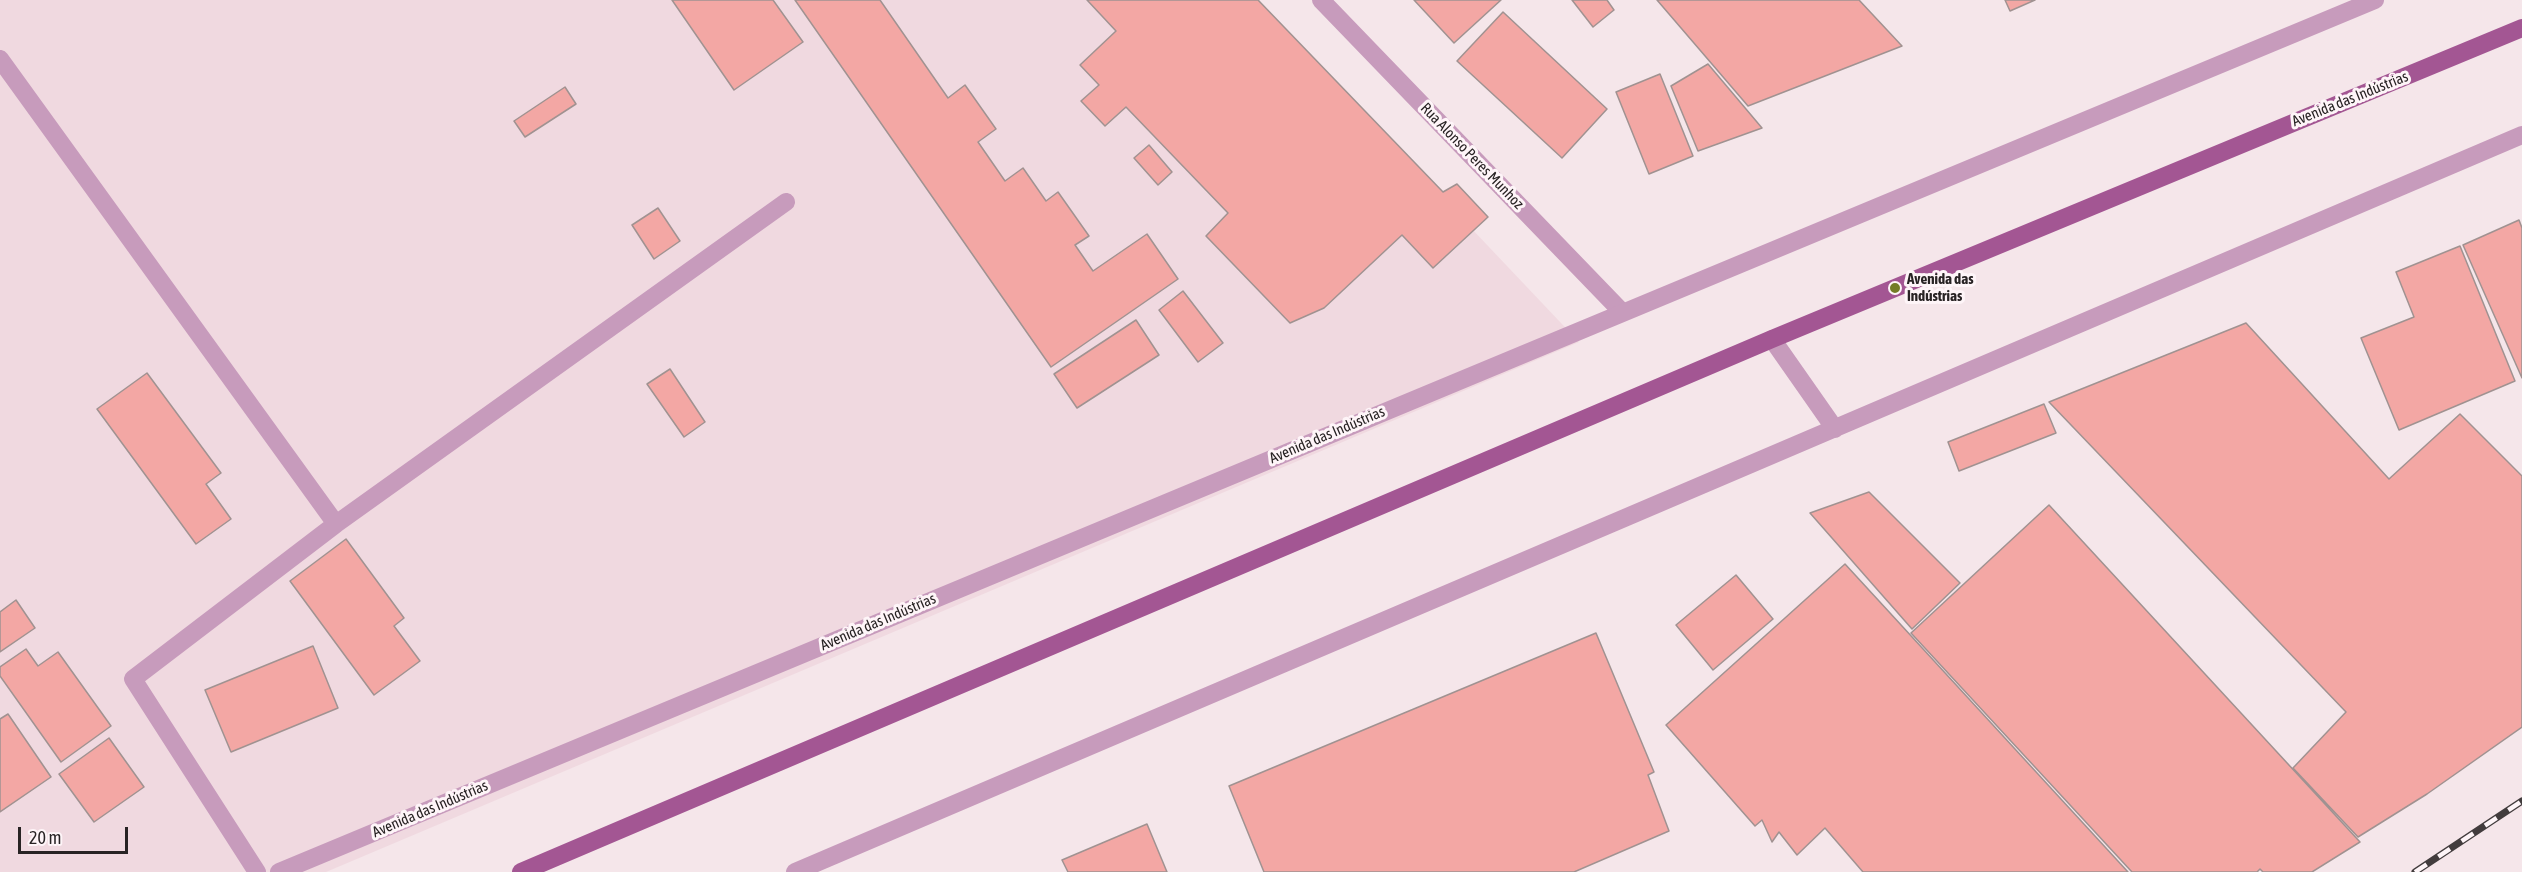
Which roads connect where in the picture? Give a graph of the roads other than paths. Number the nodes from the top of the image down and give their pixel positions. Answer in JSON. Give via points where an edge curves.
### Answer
{"nodes":[{"id":1,"x":1321,"y":0,"type":"edge"},
{"id":2,"x":2376,"y":0,"type":"edge"},
{"id":3,"x":2522,"y":28,"type":"edge"},
{"id":4,"x":0,"y":59,"type":"edge"},
{"id":5,"x":2522,"y":135,"type":"edge"},
{"id":6,"x":786,"y":202,"type":"dead end"},
{"id":7,"x":1622,"y":312,"type":"junction"},
{"id":8,"x":1772,"y":339,"type":"junction"},
{"id":9,"x":1835,"y":429,"type":"junction"},
{"id":10,"x":336,"y":524,"type":"junction"},
{"id":11,"x":256,"y":872,"type":"edge"},
{"id":12,"x":279,"y":872,"type":"edge"},
{"id":13,"x":521,"y":872,"type":"edge"},
{"id":14,"x":795,"y":872,"type":"edge"}],
"edges":[{"from":1,"to":7,"type":"street","name":"Rua Alonso Peres Munhoz"},
{"from":2,"to":7,"type":"street","name":"Avenida das Indústrias"},
{"from":3,"to":8,"type":"main road","name":"Avenida das Indústrias"},
{"from":4,"to":10,"type":"street"},
{"from":5,"to":9,"type":"street"},
{"from":6,"to":10,"type":"street"},
{"from":7,"to":12,"type":"street","name":"Avenida das Indústrias"},
{"from":8,"to":9,"type":"street"},
{"from":8,"to":13,"type":"main road","name":"Avenida das Indústrias"},
{"from":9,"to":14,"type":"street"},
{"from":10,"to":11,"type":"street","via":[[133,679]]}]}
